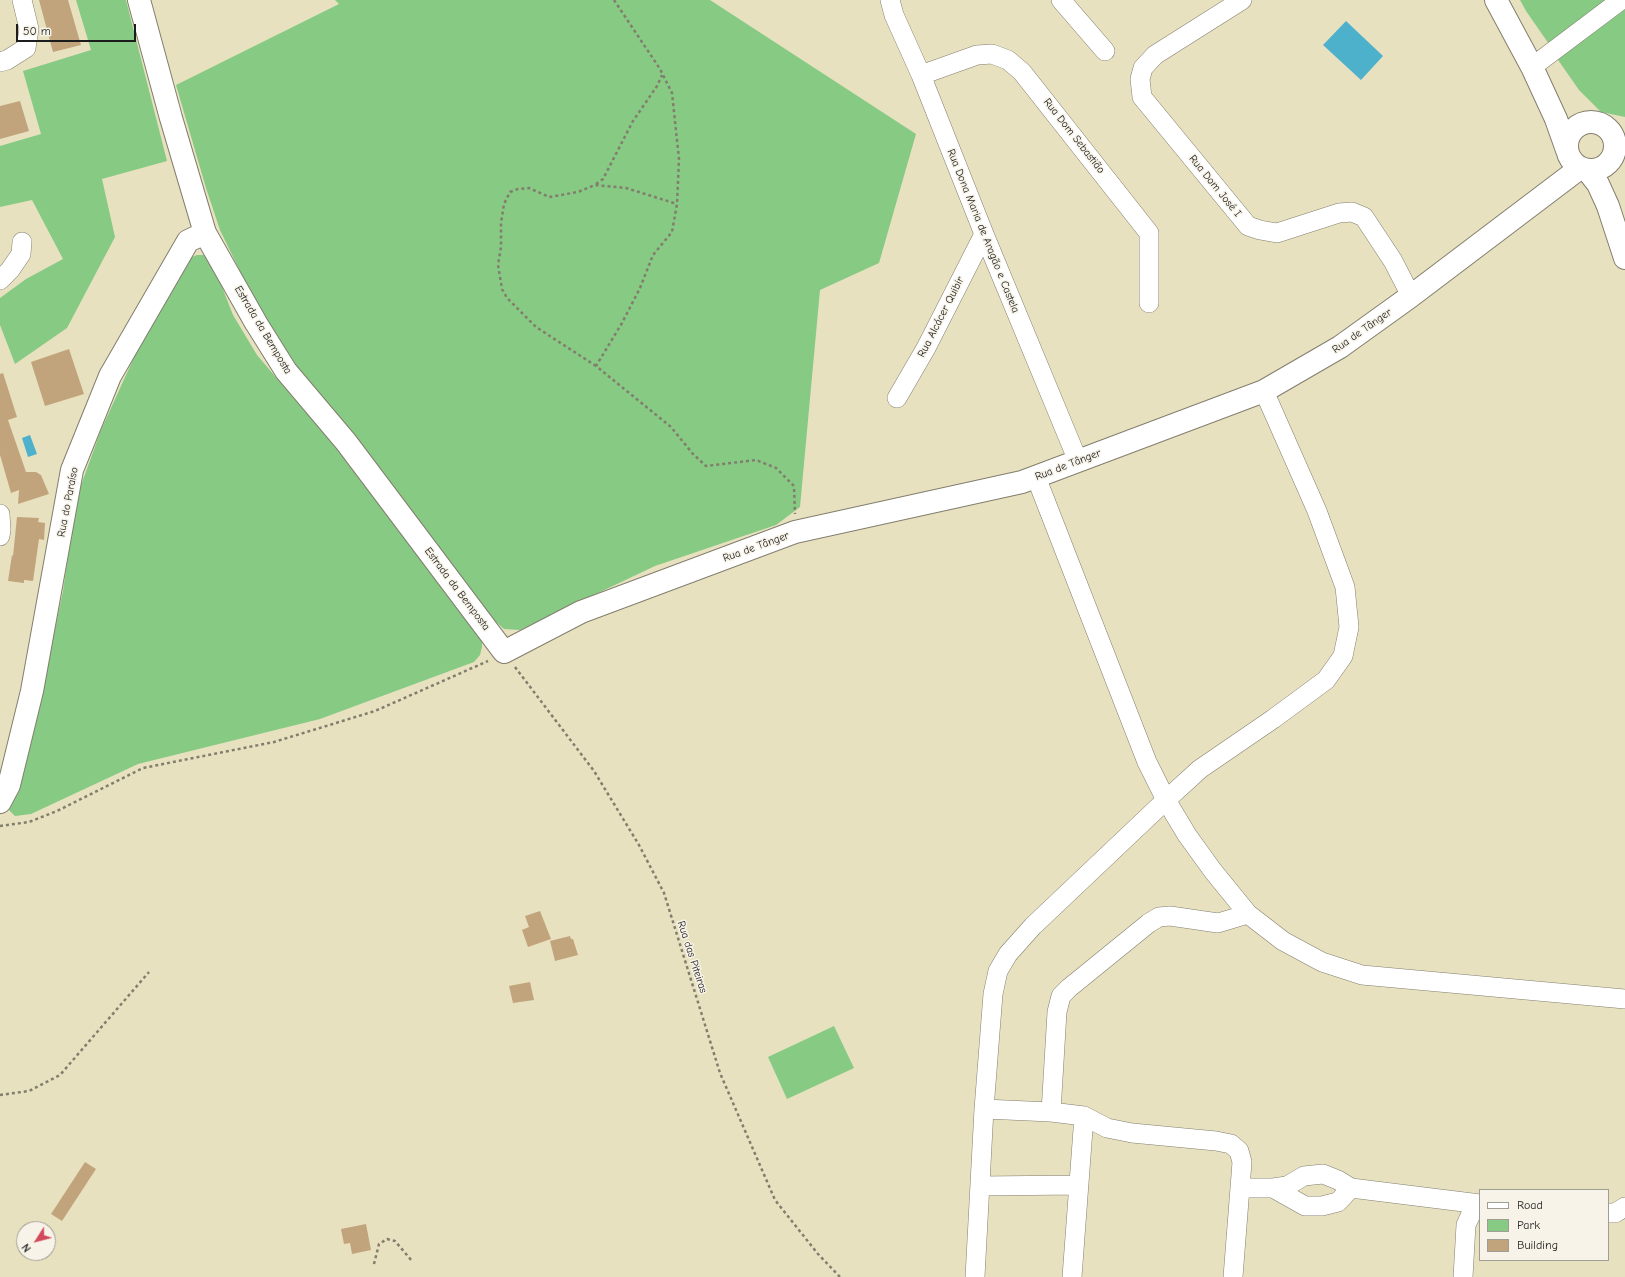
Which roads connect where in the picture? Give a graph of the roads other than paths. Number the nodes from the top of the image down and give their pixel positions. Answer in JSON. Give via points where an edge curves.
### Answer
{"nodes":[{"id":1,"x":22,"y":0,"type":"edge"},
{"id":2,"x":139,"y":0,"type":"edge"},
{"id":3,"x":890,"y":0,"type":"edge"},
{"id":4,"x":1061,"y":0,"type":"edge"},
{"id":5,"x":1242,"y":0,"type":"edge"},
{"id":6,"x":1496,"y":0,"type":"edge"},
{"id":7,"x":1621,"y":0,"type":"edge"},
{"id":8,"x":1105,"y":51,"type":"dead end"},
{"id":9,"x":0,"y":62,"type":"edge"},
{"id":10,"x":1532,"y":67,"type":"junction"},
{"id":11,"x":921,"y":75,"type":"junction"},
{"id":12,"x":1545,"y":96,"type":"junction"},
{"id":13,"x":1596,"y":124,"type":"junction"},
{"id":14,"x":1625,"y":132,"type":"edge"},
{"id":15,"x":1567,"y":150,"type":"junction"},
{"id":16,"x":1616,"y":154,"type":"edge"},
{"id":17,"x":1584,"y":169,"type":"junction"},
{"id":18,"x":1608,"y":206,"type":"junction"},
{"id":19,"x":206,"y":233,"type":"junction"},
{"id":20,"x":984,"y":234,"type":"junction"},
{"id":21,"x":22,"y":242,"type":"dead end"},
{"id":22,"x":1625,"y":258,"type":"edge"},
{"id":23,"x":0,"y":280,"type":"edge"},
{"id":24,"x":1411,"y":296,"type":"junction"},
{"id":25,"x":1149,"y":303,"type":"dead end"},
{"id":26,"x":1264,"y":392,"type":"junction"},
{"id":27,"x":897,"y":398,"type":"dead end"},
{"id":28,"x":1078,"y":461,"type":"junction"},
{"id":29,"x":1036,"y":477,"type":"junction"},
{"id":30,"x":0,"y":514,"type":"edge"},
{"id":31,"x":0,"y":536,"type":"edge"},
{"id":32,"x":504,"y":652,"type":"joint"},
{"id":33,"x":3,"y":788,"type":"edge"},
{"id":34,"x":1166,"y":800,"type":"junction"},
{"id":35,"x":1248,"y":914,"type":"junction"},
{"id":36,"x":1625,"y":999,"type":"edge"},
{"id":37,"x":984,"y":1109,"type":"junction"},
{"id":38,"x":1051,"y":1112,"type":"junction"},
{"id":39,"x":1084,"y":1116,"type":"junction"},
{"id":40,"x":1078,"y":1185,"type":"junction"},
{"id":41,"x":980,"y":1186,"type":"junction"},
{"id":42,"x":1240,"y":1188,"type":"junction"},
{"id":43,"x":1273,"y":1188,"type":"junction"},
{"id":44,"x":1351,"y":1188,"type":"junction"},
{"id":45,"x":1479,"y":1205,"type":"edge"},
{"id":46,"x":1479,"y":1206,"type":"edge"},
{"id":47,"x":1625,"y":1207,"type":"edge"},
{"id":48,"x":1609,"y":1213,"type":"edge"},
{"id":49,"x":975,"y":1277,"type":"edge"},
{"id":50,"x":1072,"y":1277,"type":"edge"},
{"id":51,"x":1233,"y":1277,"type":"edge"},
{"id":52,"x":1463,"y":1277,"type":"edge"}],
"edges":[{"from":1,"to":9,"type":"street","via":[[29,29],[26,48]]},
{"from":2,"to":19,"type":"street","name":"Estrada da Bemposta"},
{"from":3,"to":11,"type":"street","name":"Rua Dona Maria de Aragão e Castela","via":[[894,15]]},
{"from":4,"to":8,"type":"street"},
{"from":5,"to":24,"type":"street","name":"Rua Dom José I","via":[[1155,55],[1143,68],[1140,79],[1142,97],[1248,226],[1276,233],[1339,213],[1352,212],[1364,216],[1394,261]]},
{"from":6,"to":10,"type":"street"},
{"from":7,"to":10,"type":"street"},
{"from":10,"to":12,"type":"street"},
{"from":11,"to":20,"type":"street","name":"Rua Dona Maria de Aragão e Castela"},
{"from":11,"to":25,"type":"street","name":"Rua Dom Sebastião","via":[[977,54],[992,54],[1008,60],[1022,72],[1149,233]]},
{"from":12,"to":13,"type":"street","via":[[1569,112]]},
{"from":12,"to":15,"type":"street"},
{"from":13,"to":14,"type":"street"},
{"from":13,"to":15,"type":"street","via":[[1582,123],[1572,131]]},
{"from":13,"to":16,"type":"street","via":[[1608,129],[1614,141]]},
{"from":15,"to":17,"type":"street","via":[[1569,157]]},
{"from":16,"to":17,"type":"street","name":"Rua de Tânger","via":[[1604,166]]},
{"from":16,"to":18,"type":"street","via":[[1608,180]]},
{"from":17,"to":18,"type":"street","via":[[1598,184]]},
{"from":17,"to":24,"type":"street","name":"Rua de Tânger"},
{"from":18,"to":22,"type":"street"},
{"from":19,"to":32,"type":"street","name":"Estrada da Bemposta","via":[[256,323],[286,370],[346,442]]},
{"from":19,"to":33,"type":"street","name":"Rua do Paraíso","via":[[188,241],[110,376],[72,470],[32,691]]},
{"from":20,"to":27,"type":"street","name":"Rua Alcácer Quibir","via":[[926,348]]},
{"from":20,"to":28,"type":"street","name":"Rua Dona Maria de Aragão e Castela"},
{"from":21,"to":23,"type":"street","via":[[21,254]]},
{"from":24,"to":26,"type":"street","name":"Rua de Tânger","via":[[1340,347]]},
{"from":26,"to":28,"type":"street","name":"Rua de Tânger"},
{"from":26,"to":34,"type":"street","via":[[1317,511],[1345,587],[1349,627],[1343,656],[1326,680],[1200,769]]},
{"from":28,"to":29,"type":"street","name":"Rua de Tânger"},
{"from":29,"to":32,"type":"street","name":"Rua de Tânger","via":[[795,532],[580,612]]},
{"from":29,"to":34,"type":"street","via":[[1147,762]]},
{"from":30,"to":31,"type":"street"},
{"from":34,"to":35,"type":"street","via":[[1187,835]]},
{"from":34,"to":37,"type":"street","via":[[1033,926],[1008,954],[998,971],[993,994]]},
{"from":35,"to":36,"type":"street","via":[[1283,941],[1322,962],[1362,975]]},
{"from":35,"to":38,"type":"street","via":[[1218,923],[1170,916],[1160,917],[1149,923],[1069,988],[1062,996],[1057,1012]]},
{"from":37,"to":38,"type":"street"},
{"from":37,"to":41,"type":"street"},
{"from":38,"to":39,"type":"street"},
{"from":39,"to":40,"type":"street"},
{"from":39,"to":42,"type":"street","via":[[1107,1128],[1132,1133],[1231,1144],[1239,1151],[1242,1162]]},
{"from":40,"to":41,"type":"street"},
{"from":40,"to":50,"type":"street"},
{"from":41,"to":49,"type":"street"},
{"from":42,"to":43,"type":"street"},
{"from":42,"to":51,"type":"street"},
{"from":43,"to":44,"type":"street","via":[[1287,1186],[1304,1176],[1322,1174]]},
{"from":43,"to":44,"type":"street","via":[[1305,1206],[1322,1206],[1338,1202]]},
{"from":44,"to":45,"type":"street"},
{"from":46,"to":52,"type":"street","via":[[1471,1214],[1466,1225]]},
{"from":47,"to":48,"type":"street","via":[[1615,1213]]}]}
